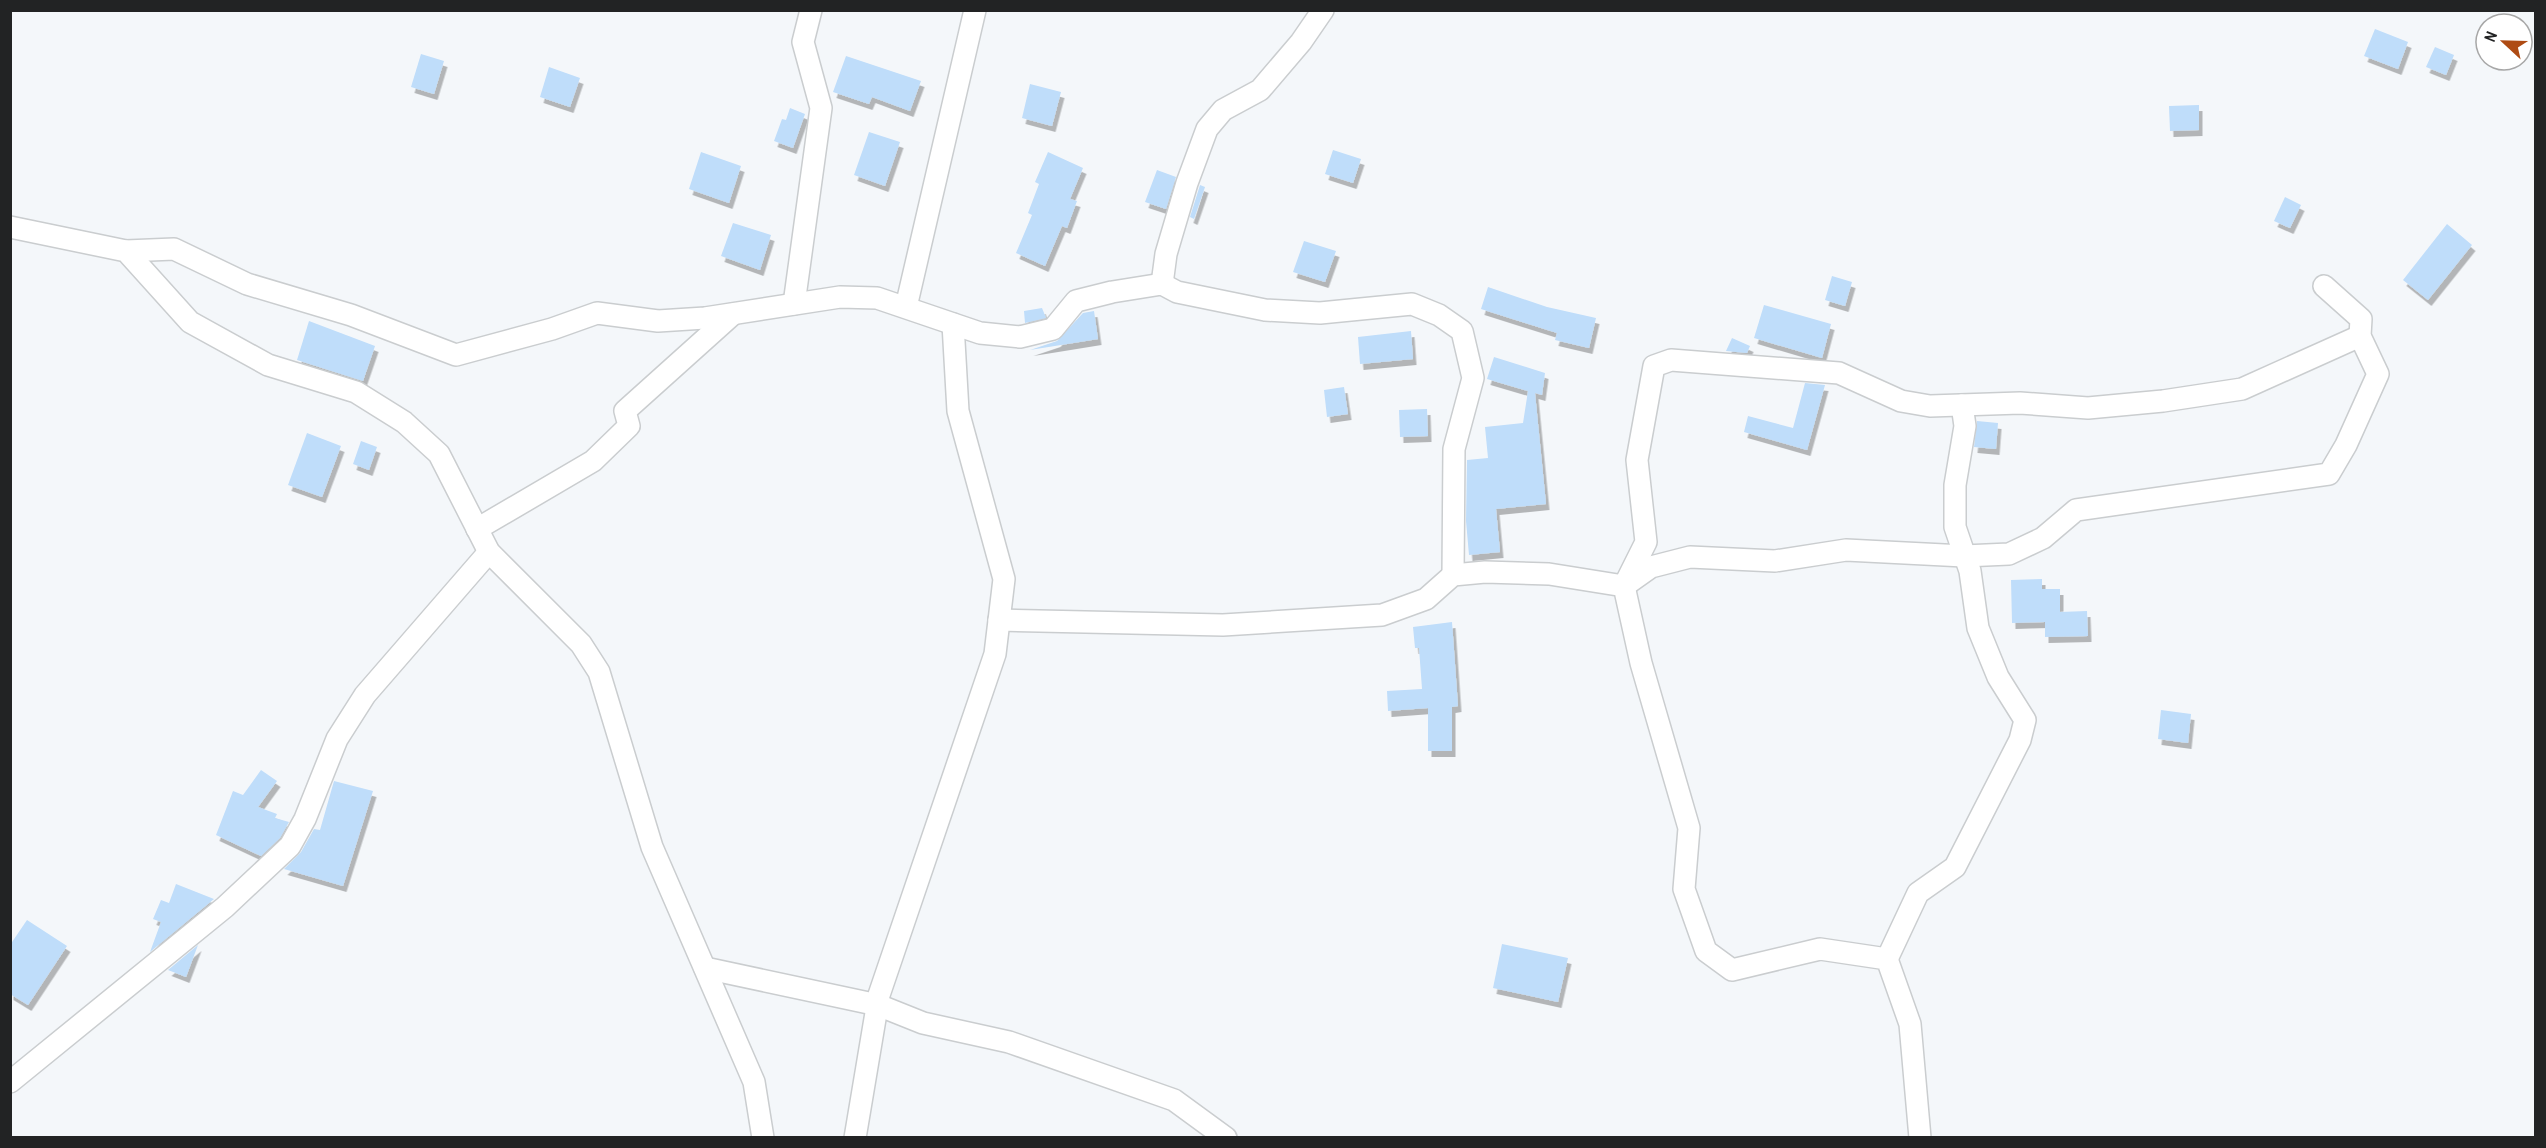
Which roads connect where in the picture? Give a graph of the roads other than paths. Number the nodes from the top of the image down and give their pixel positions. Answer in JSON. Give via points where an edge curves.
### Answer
{"nodes":[{"id":1,"x":811,"y":10,"type":"edge"},
{"id":2,"x":975,"y":10,"type":"edge"},
{"id":3,"x":1323,"y":10,"type":"edge"},
{"id":4,"x":10,"y":227,"type":"edge"},
{"id":5,"x":126,"y":251,"type":"junction"},
{"id":6,"x":1162,"y":284,"type":"junction"},
{"id":7,"x":2324,"y":286,"type":"dead end"},
{"id":8,"x":794,"y":304,"type":"junction"},
{"id":9,"x":906,"y":307,"type":"junction"},
{"id":10,"x":732,"y":314,"type":"junction"},
{"id":11,"x":953,"y":324,"type":"junction"},
{"id":12,"x":2360,"y":336,"type":"junction"},
{"id":13,"x":1962,"y":405,"type":"junction"},
{"id":14,"x":477,"y":529,"type":"junction"},
{"id":15,"x":489,"y":552,"type":"junction"},
{"id":16,"x":1964,"y":556,"type":"junction"},
{"id":17,"x":1453,"y":575,"type":"junction"},
{"id":18,"x":1624,"y":586,"type":"junction"},
{"id":19,"x":999,"y":621,"type":"junction"},
{"id":20,"x":1887,"y":959,"type":"junction"},
{"id":21,"x":705,"y":968,"type":"junction"},
{"id":22,"x":878,"y":1005,"type":"junction"},
{"id":23,"x":10,"y":1082,"type":"edge"},
{"id":24,"x":763,"y":1137,"type":"edge"},
{"id":25,"x":855,"y":1137,"type":"edge"},
{"id":26,"x":1226,"y":1137,"type":"edge"},
{"id":27,"x":1920,"y":1137,"type":"edge"}],
"edges":[{"from":1,"to":8,"type":"street","via":[[803,42],[821,108]]},
{"from":2,"to":9,"type":"street"},
{"from":3,"to":6,"type":"street","via":[[1260,90],[1223,110],[1207,129],[1166,255]]},
{"from":4,"to":5,"type":"street"},
{"from":5,"to":10,"type":"street","via":[[174,249],[248,284],[351,315],[456,355],[597,313],[657,321]]},
{"from":5,"to":14,"type":"street","via":[[190,322],[268,365],[356,392],[404,422],[439,454]]},
{"from":6,"to":11,"type":"street","via":[[1076,301],[1053,329],[1020,337],[980,333]]},
{"from":6,"to":17,"type":"street","via":[[1177,292],[1265,310],[1320,313],[1412,304],[1439,315],[1462,331],[1473,378],[1454,449]]},
{"from":7,"to":12,"type":"street","via":[[2361,319]]},
{"from":8,"to":9,"type":"street","via":[[840,297],[877,298]]},
{"from":8,"to":10,"type":"street"},
{"from":9,"to":11,"type":"street"},
{"from":10,"to":14,"type":"street","via":[[624,411],[629,426],[593,461]]},
{"from":11,"to":19,"type":"street","via":[[958,411],[1004,579]]},
{"from":12,"to":13,"type":"street","via":[[2242,389],[2088,408],[2020,403]]},
{"from":12,"to":16,"type":"street","via":[[2378,374],[2329,474],[2076,510],[2043,538],[2008,554]]},
{"from":13,"to":16,"type":"street","via":[[1965,426],[1955,485],[1955,527]]},
{"from":13,"to":18,"type":"street","via":[[1930,406],[1901,401],[1839,374],[1671,360],[1654,366],[1637,460],[1646,542]]},
{"from":14,"to":15,"type":"street"},
{"from":15,"to":21,"type":"street","via":[[581,644],[599,672],[652,847]]},
{"from":15,"to":23,"type":"street","via":[[365,695],[337,740],[290,846],[225,907]]},
{"from":16,"to":18,"type":"street","via":[[1846,550],[1775,561],[1690,557],[1651,567]]},
{"from":16,"to":20,"type":"street","via":[[1970,571],[1978,628],[1998,677],[2025,720],[2020,740],[1955,867],[1918,893]]},
{"from":17,"to":18,"type":"street","via":[[1549,574]]},
{"from":17,"to":19,"type":"street","via":[[1426,599],[1383,615],[1223,625]]},
{"from":18,"to":20,"type":"street","via":[[1641,663],[1689,828],[1684,889],[1706,951],[1731,970],[1820,949]]},
{"from":19,"to":22,"type":"street","via":[[995,654]]},
{"from":20,"to":27,"type":"street","via":[[1910,1024]]},
{"from":21,"to":22,"type":"street"},
{"from":21,"to":24,"type":"street","via":[[754,1082]]},
{"from":22,"to":25,"type":"street"},
{"from":22,"to":26,"type":"street","via":[[923,1023],[1009,1042],[1174,1100]]}]}
